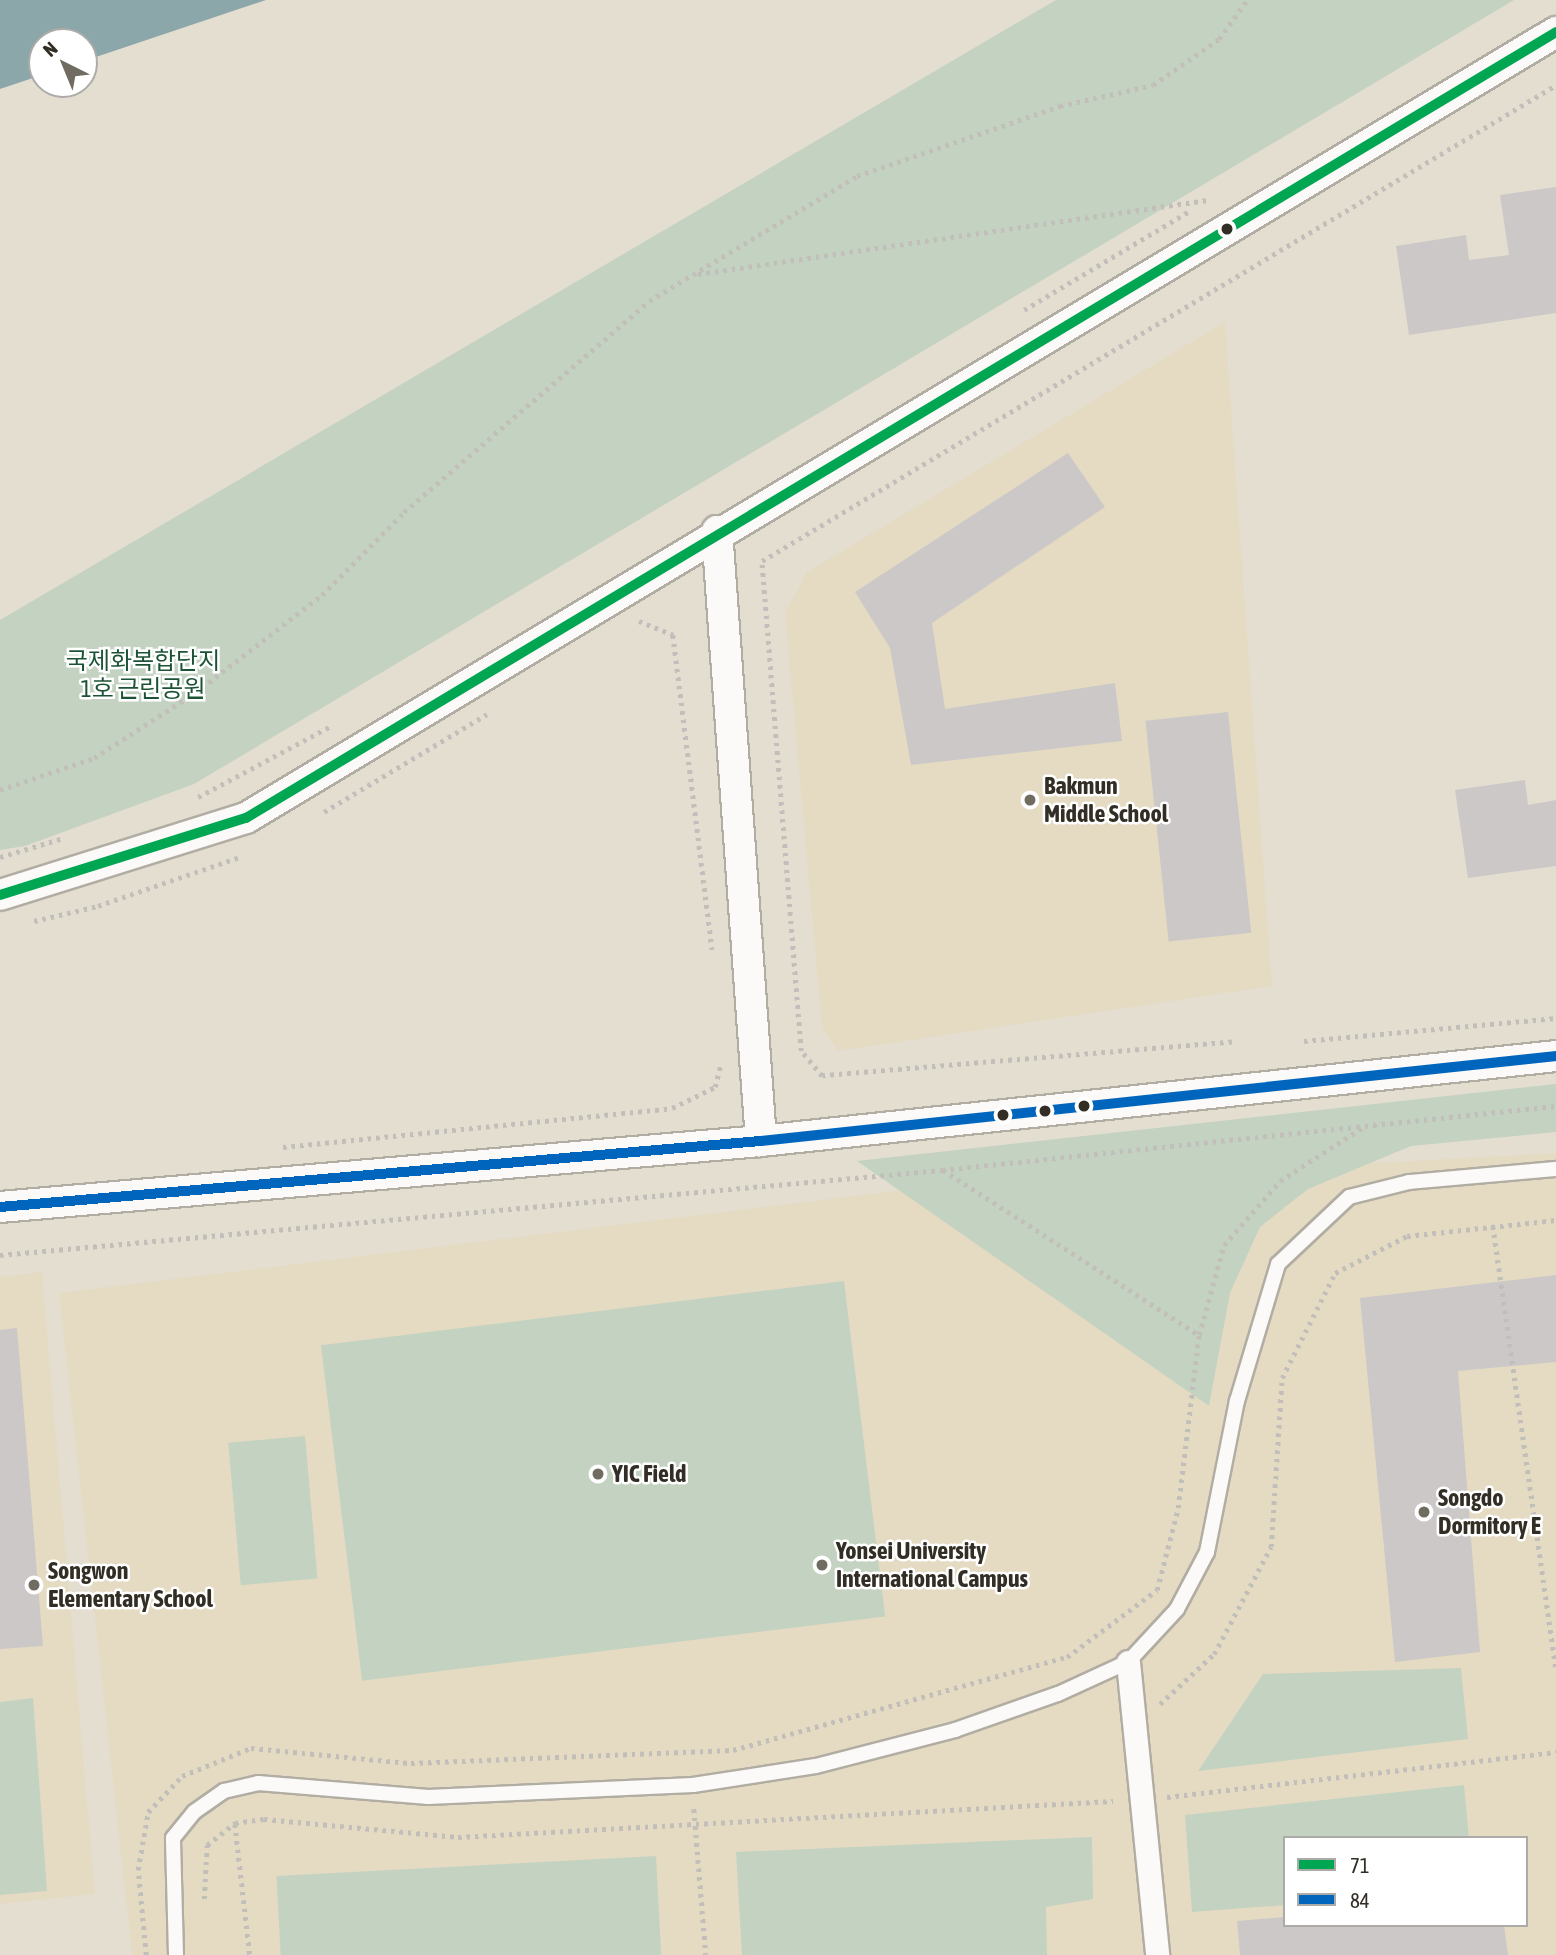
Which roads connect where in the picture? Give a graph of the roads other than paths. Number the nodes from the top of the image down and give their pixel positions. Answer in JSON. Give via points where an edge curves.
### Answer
{"nodes":[{"id":1,"x":1556,"y":32,"type":"edge"},
{"id":2,"x":717,"y":531,"type":"junction"},
{"id":3,"x":0,"y":895,"type":"edge"},
{"id":4,"x":1556,"y":1056,"type":"edge"},
{"id":5,"x":761,"y":1141,"type":"junction"},
{"id":6,"x":1556,"y":1169,"type":"edge"},
{"id":7,"x":0,"y":1207,"type":"edge"},
{"id":8,"x":1128,"y":1662,"type":"junction"},
{"id":9,"x":176,"y":1955,"type":"edge"},
{"id":10,"x":1157,"y":1955,"type":"edge"}],
"edges":[{"from":1,"to":2,"type":"street"},
{"from":2,"to":3,"type":"street","via":[[246,818]]},
{"from":2,"to":5,"type":"street"},
{"from":4,"to":5,"type":"street"},
{"from":5,"to":7,"type":"street"},
{"from":6,"to":8,"type":"lane","via":[[1409,1182],[1349,1197],[1278,1264],[1237,1401],[1207,1552],[1177,1609]]},
{"from":8,"to":9,"type":"lane","via":[[1058,1694],[955,1730],[816,1766],[693,1785],[428,1797],[258,1783],[224,1791],[194,1812],[173,1838]]},
{"from":8,"to":10,"type":"street"}]}
